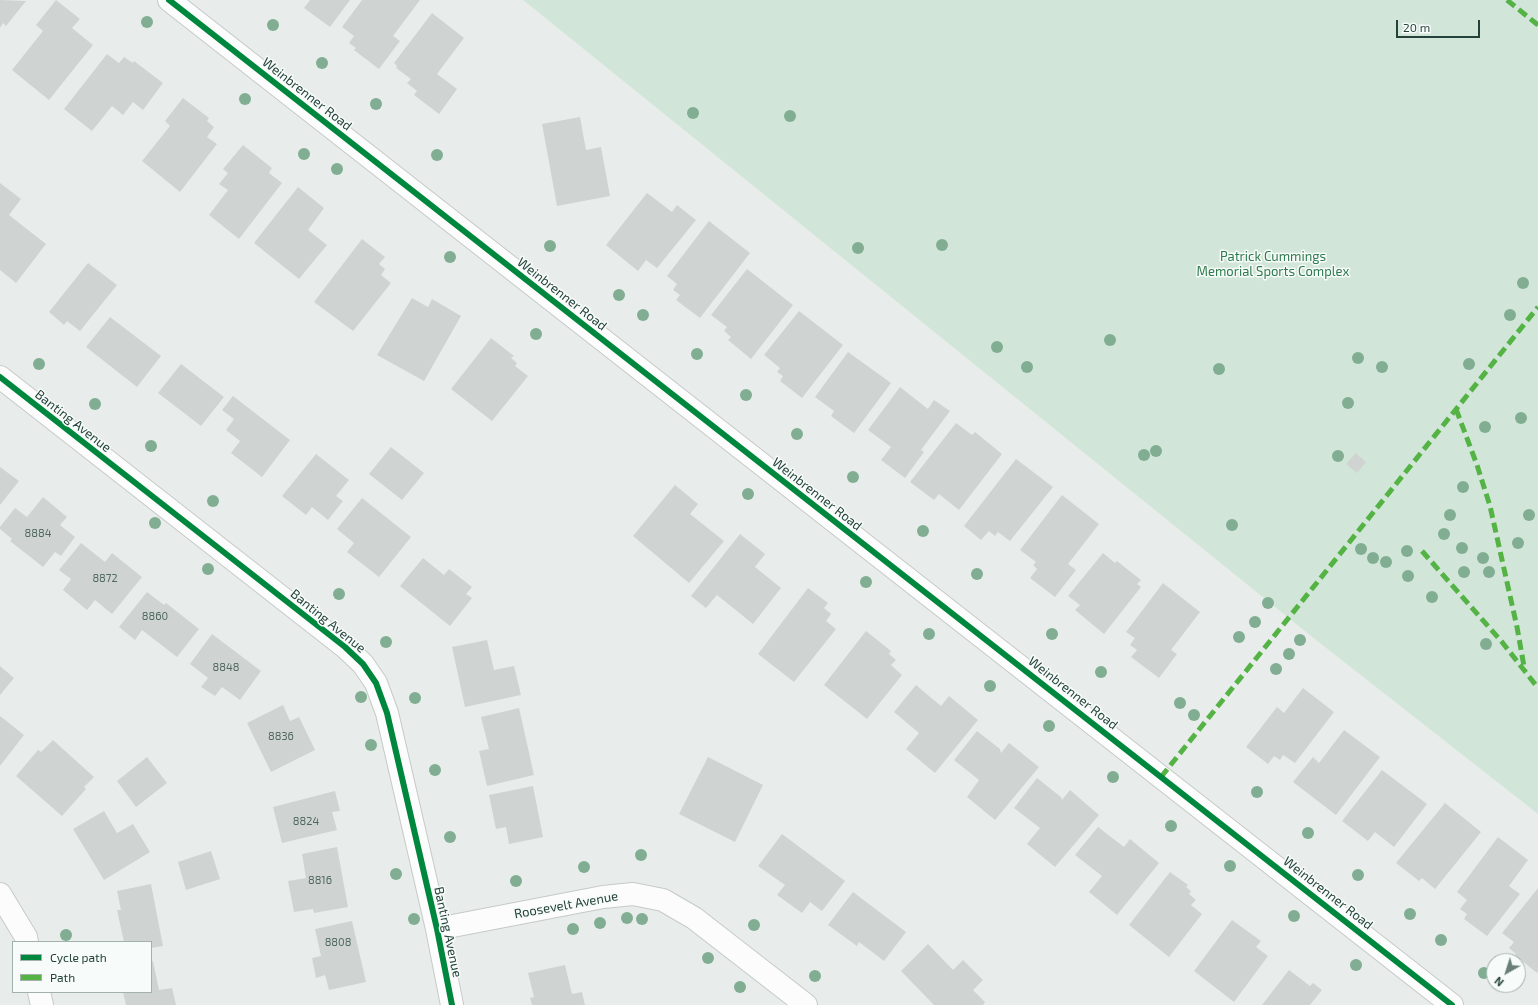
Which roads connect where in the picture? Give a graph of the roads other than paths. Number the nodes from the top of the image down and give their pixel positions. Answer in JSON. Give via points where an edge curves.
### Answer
{"nodes":[{"id":1,"x":169,"y":0,"type":"edge"},
{"id":2,"x":0,"y":377,"type":"edge"},
{"id":3,"x":0,"y":894,"type":"edge"},
{"id":4,"x":437,"y":929,"type":"junction"},
{"id":5,"x":27,"y":941,"type":"edge"},
{"id":6,"x":39,"y":993,"type":"edge"},
{"id":7,"x":42,"y":1005,"type":"edge"},
{"id":8,"x":452,"y":1005,"type":"edge"},
{"id":9,"x":806,"y":1005,"type":"edge"},
{"id":10,"x":1452,"y":1005,"type":"edge"}],
"edges":[{"from":1,"to":10,"type":"street","name":"Weinbrenner Road"},
{"from":2,"to":4,"type":"street","name":"Banting Avenue","via":[[345,647],[363,664],[376,683],[386,713]]},
{"from":3,"to":5,"type":"street"},
{"from":4,"to":8,"type":"street","name":"Banting Avenue"},
{"from":4,"to":9,"type":"street","name":"Roosevelt Avenue","via":[[603,897],[633,894],[663,900],[694,918]]},
{"from":6,"to":7,"type":"street"}]}
